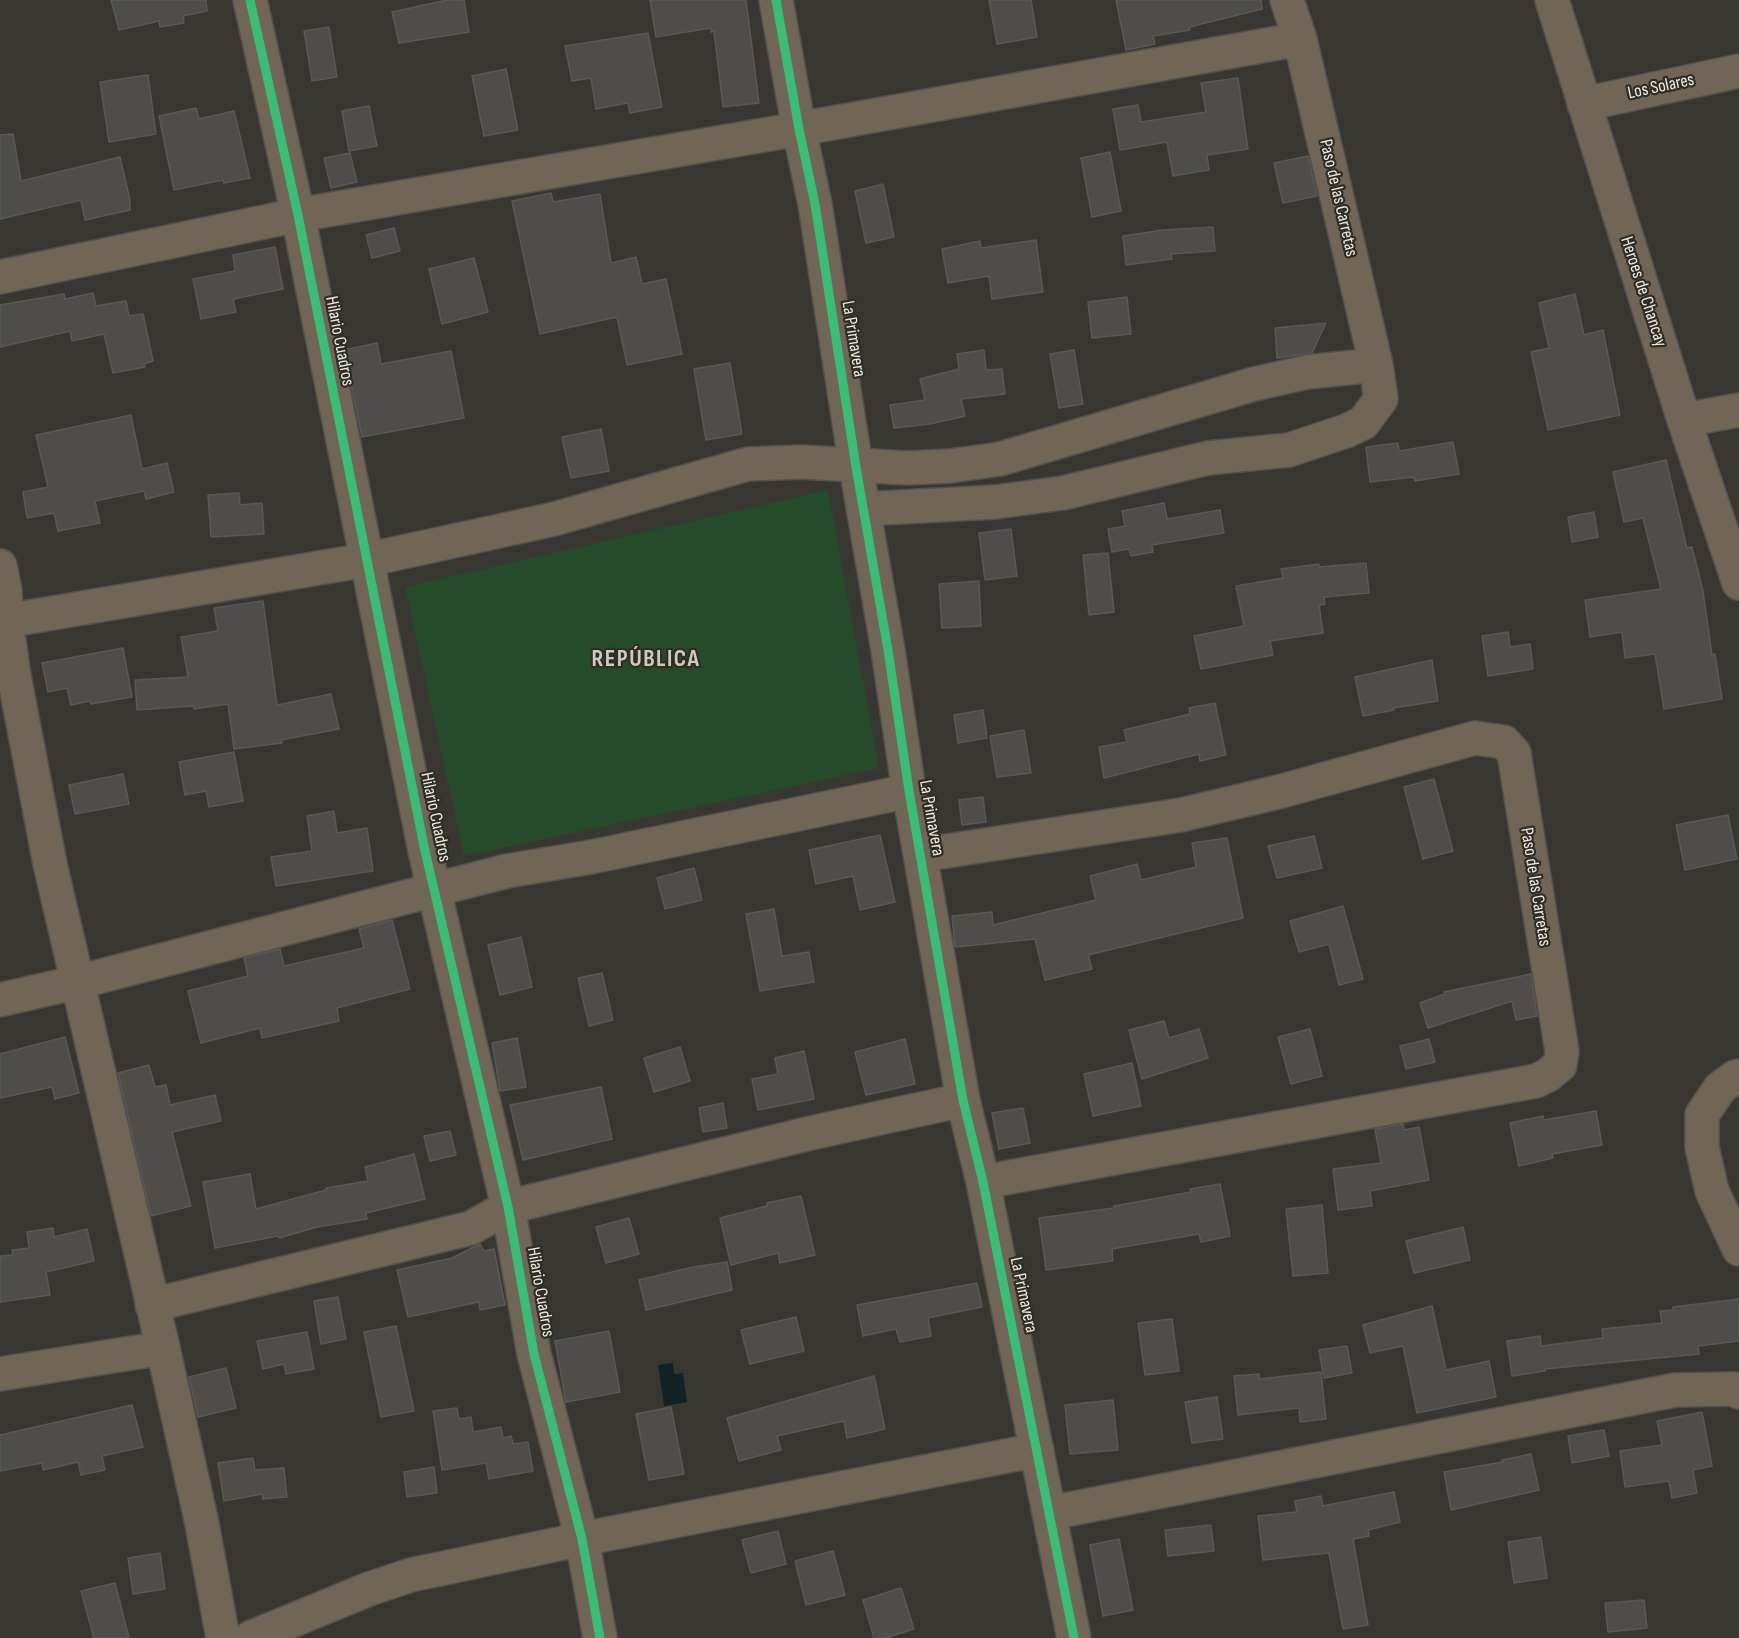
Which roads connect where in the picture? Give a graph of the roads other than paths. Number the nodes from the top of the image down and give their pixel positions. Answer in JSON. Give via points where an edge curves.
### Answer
{"nodes":[{"id":1,"x":250,"y":0,"type":"edge"},
{"id":2,"x":776,"y":0,"type":"edge"},
{"id":3,"x":1287,"y":0,"type":"edge"},
{"id":4,"x":1552,"y":0,"type":"edge"},
{"id":5,"x":1300,"y":39,"type":"junction"},
{"id":6,"x":1739,"y":71,"type":"edge"},
{"id":7,"x":1584,"y":104,"type":"junction"},
{"id":8,"x":799,"y":129,"type":"junction"},
{"id":9,"x":298,"y":215,"type":"junction"},
{"id":10,"x":0,"y":277,"type":"edge"},
{"id":11,"x":1376,"y":365,"type":"junction"},
{"id":12,"x":1739,"y":410,"type":"edge"},
{"id":13,"x":1684,"y":420,"type":"junction"},
{"id":14,"x":856,"y":467,"type":"junction"},
{"id":15,"x":863,"y":509,"type":"junction"},
{"id":16,"x":366,"y":560,"type":"junction"},
{"id":17,"x":0,"y":566,"type":"edge"},
{"id":18,"x":1739,"y":583,"type":"edge"},
{"id":19,"x":3,"y":621,"type":"edge"},
{"id":20,"x":909,"y":791,"type":"junction"},
{"id":21,"x":921,"y":855,"type":"junction"},
{"id":22,"x":434,"y":890,"type":"junction"},
{"id":23,"x":78,"y":982,"type":"junction"},
{"id":24,"x":0,"y":1000,"type":"edge"},
{"id":25,"x":1739,"y":1077,"type":"edge"},
{"id":26,"x":963,"y":1100,"type":"junction"},
{"id":27,"x":983,"y":1182,"type":"junction"},
{"id":28,"x":508,"y":1207,"type":"junction"},
{"id":29,"x":1739,"y":1249,"type":"edge"},
{"id":30,"x":152,"y":1305,"type":"junction"},
{"id":31,"x":163,"y":1348,"type":"junction"},
{"id":32,"x":0,"y":1374,"type":"edge"},
{"id":33,"x":1739,"y":1392,"type":"edge"},
{"id":34,"x":1037,"y":1450,"type":"junction"},
{"id":35,"x":1050,"y":1513,"type":"junction"},
{"id":36,"x":582,"y":1539,"type":"junction"},
{"id":37,"x":223,"y":1638,"type":"edge"},
{"id":38,"x":250,"y":1638,"type":"edge"},
{"id":39,"x":600,"y":1638,"type":"edge"},
{"id":40,"x":1074,"y":1638,"type":"edge"}],
"edges":[{"from":1,"to":9,"type":"street","name":"Hilario Cuadros"},
{"from":2,"to":8,"type":"street","name":"La Primavera"},
{"from":3,"to":5,"type":"street","name":"Paso de las Carretas"},
{"from":4,"to":7,"type":"street","name":"Heroes de Chancay"},
{"from":5,"to":8,"type":"street"},
{"from":5,"to":11,"type":"street","name":"Paso de las Carretas"},
{"from":6,"to":7,"type":"street","name":"Los Solares"},
{"from":7,"to":13,"type":"street","name":"Heroes de Chancay"},
{"from":8,"to":9,"type":"street"},
{"from":8,"to":14,"type":"street","name":"La Primavera","via":[[815,204]]},
{"from":9,"to":10,"type":"street"},
{"from":9,"to":16,"type":"street","name":"Hilario Cuadros"},
{"from":11,"to":14,"type":"street","via":[[1307,372],[1254,384],[1000,459],[950,466]]},
{"from":11,"to":15,"type":"street","name":"Paso de las Carretas","via":[[1381,399],[1363,423],[1289,450],[1208,458],[1063,493],[995,502]]},
{"from":12,"to":13,"type":"street"},
{"from":13,"to":18,"type":"street","name":"Heroes de Chancay"},
{"from":14,"to":15,"type":"street","name":"La Primavera"},
{"from":14,"to":16,"type":"street","via":[[802,462],[748,464],[554,519]]},
{"from":15,"to":20,"type":"street","name":"La Primavera"},
{"from":16,"to":19,"type":"street"},
{"from":16,"to":22,"type":"street","name":"Hilario Cuadros"},
{"from":17,"to":19,"type":"street","via":[[5,591]]},
{"from":19,"to":23,"type":"street","via":[[50,864]]},
{"from":20,"to":21,"type":"street","name":"La Primavera"},
{"from":20,"to":22,"type":"street","via":[[507,871]]},
{"from":21,"to":26,"type":"street","name":"La Primavera"},
{"from":21,"to":27,"type":"street","name":"Paso de las Carretas","via":[[1181,815],[1475,738],[1504,742],[1514,753],[1562,1051],[1560,1065],[1548,1075],[1536,1081]]},
{"from":22,"to":23,"type":"street"},
{"from":22,"to":28,"type":"street","name":"Hilario Cuadros"},
{"from":23,"to":24,"type":"street"},
{"from":23,"to":30,"type":"street"},
{"from":25,"to":29,"type":"street","via":[[1720,1088],[1702,1115],[1702,1147],[1712,1191]]},
{"from":26,"to":27,"type":"street","name":"La Primavera"},
{"from":26,"to":28,"type":"street"},
{"from":27,"to":34,"type":"street","name":"La Primavera"},
{"from":28,"to":30,"type":"street","via":[[471,1228]]},
{"from":28,"to":36,"type":"street","name":"Hilario Cuadros","via":[[534,1354]]},
{"from":30,"to":31,"type":"street"},
{"from":31,"to":32,"type":"street"},
{"from":31,"to":37,"type":"street"},
{"from":33,"to":35,"type":"street","via":[[1675,1390]]},
{"from":34,"to":35,"type":"street","name":"La Primavera"},
{"from":34,"to":36,"type":"street"},
{"from":35,"to":40,"type":"street","name":"La Primavera"},
{"from":36,"to":38,"type":"street","via":[[411,1575]]},
{"from":36,"to":39,"type":"street","name":"Hilario Cuadros"}]}
